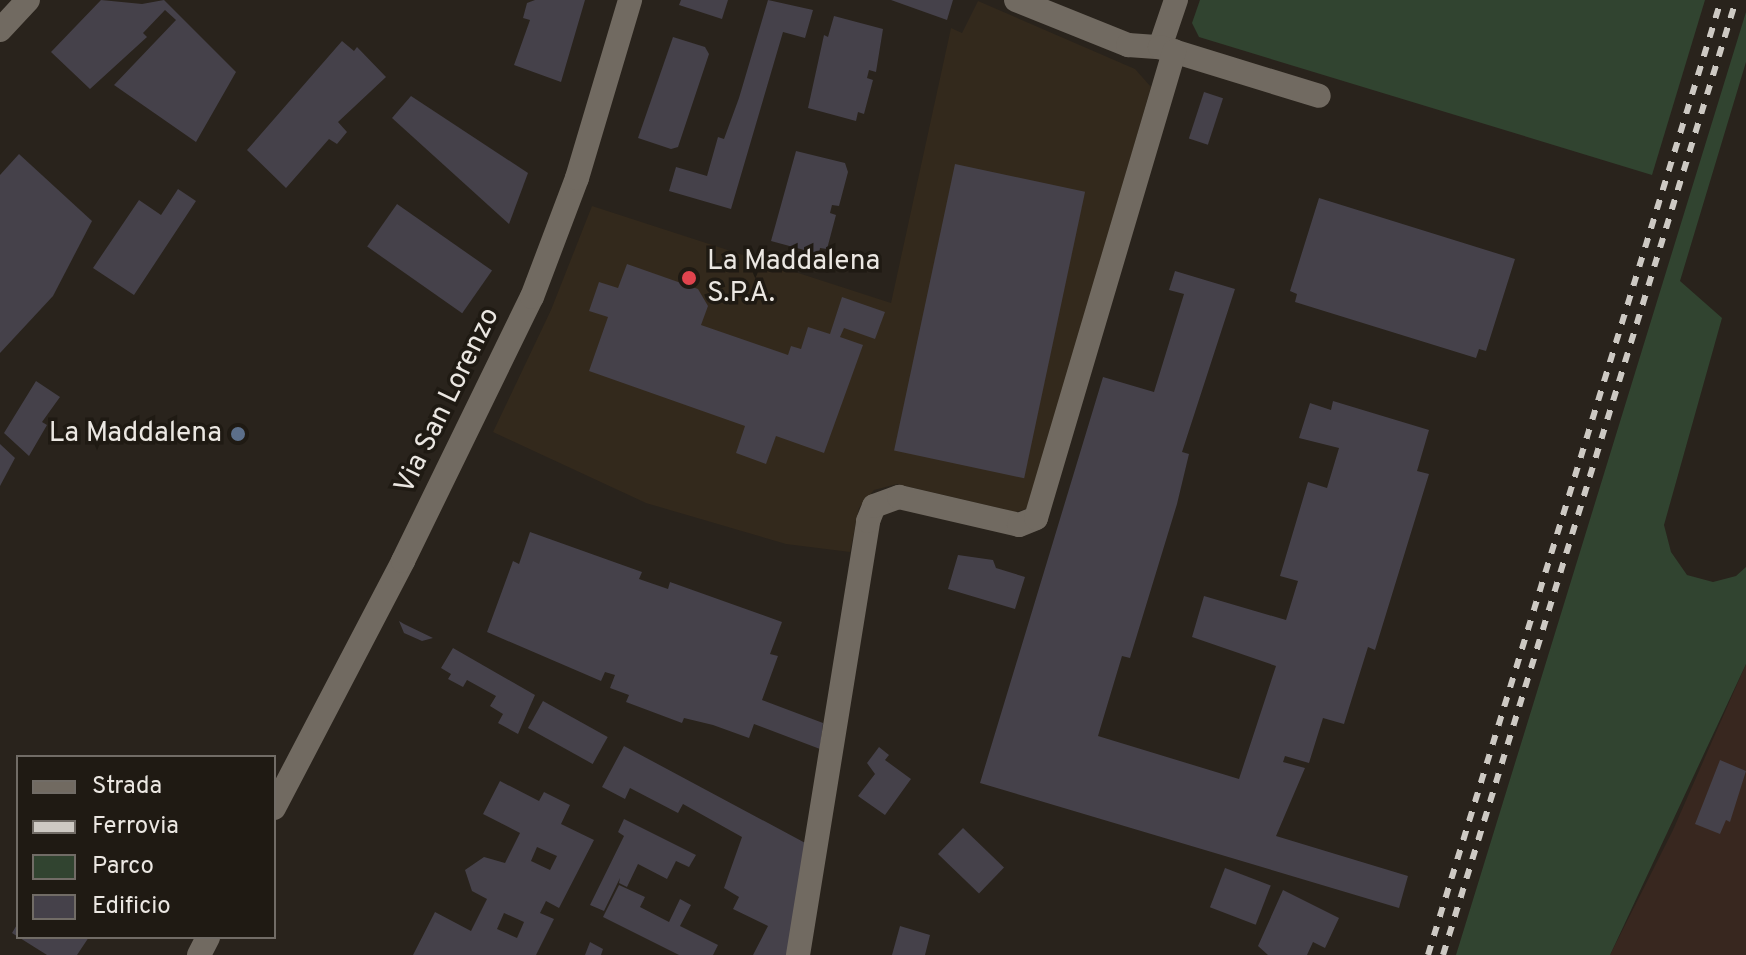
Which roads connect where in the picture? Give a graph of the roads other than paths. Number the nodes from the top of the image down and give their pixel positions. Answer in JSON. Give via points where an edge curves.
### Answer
{"nodes":[{"id":1,"x":28,"y":0,"type":"edge"},
{"id":2,"x":630,"y":0,"type":"edge"},
{"id":3,"x":1016,"y":0,"type":"edge"},
{"id":4,"x":1176,"y":0,"type":"edge"},
{"id":5,"x":0,"y":30,"type":"edge"},
{"id":6,"x":1167,"y":49,"type":"junction"},
{"id":7,"x":1319,"y":96,"type":"dead end"},
{"id":8,"x":276,"y":804,"type":"edge"},
{"id":9,"x":798,"y":955,"type":"edge"}],
"edges":[{"from":1,"to":5,"type":"street"},
{"from":2,"to":8,"type":"street","name":"Via San Lorenzo","via":[[577,178],[532,297]]},
{"from":3,"to":6,"type":"street","via":[[1128,45]]},
{"from":4,"to":6,"type":"street"},
{"from":6,"to":7,"type":"street"},
{"from":6,"to":9,"type":"street","via":[[1036,518],[1019,525],[899,497],[874,506]]}]}
